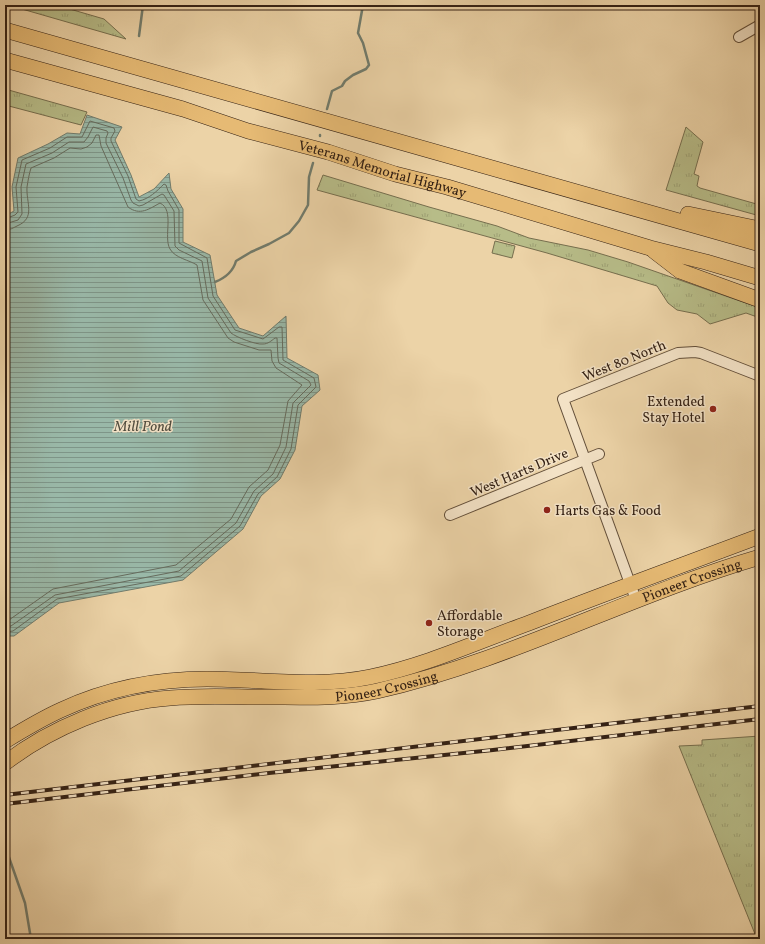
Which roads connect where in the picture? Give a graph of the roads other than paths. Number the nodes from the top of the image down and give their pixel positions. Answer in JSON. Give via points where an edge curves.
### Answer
{"nodes":[{"id":1,"x":760,"y":25,"type":"edge"},
{"id":2,"x":5,"y":30,"type":"edge"},
{"id":3,"x":739,"y":37,"type":"dead end"},
{"id":4,"x":5,"y":60,"type":"edge"},
{"id":5,"x":540,"y":182,"type":"junction"},
{"id":6,"x":760,"y":229,"type":"edge"},
{"id":7,"x":760,"y":244,"type":"edge"},
{"id":8,"x":650,"y":248,"type":"junction"},
{"id":9,"x":760,"y":278,"type":"edge"},
{"id":10,"x":760,"y":300,"type":"edge"},
{"id":11,"x":760,"y":376,"type":"edge"},
{"id":12,"x":599,"y":454,"type":"dead end"},
{"id":13,"x":586,"y":459,"type":"junction"},
{"id":14,"x":450,"y":515,"type":"dead end"},
{"id":15,"x":760,"y":536,"type":"edge"},
{"id":16,"x":760,"y":557,"type":"edge"},
{"id":17,"x":760,"y":566,"type":"edge"},
{"id":18,"x":630,"y":584,"type":"junction"},
{"id":19,"x":636,"y":600,"type":"junction"},
{"id":20,"x":5,"y":741,"type":"edge"},
{"id":21,"x":5,"y":762,"type":"edge"}],
"edges":[{"from":1,"to":3,"type":"street"},
{"from":2,"to":5,"type":"highway"},
{"from":4,"to":8,"type":"highway","name":"Veterans Memorial Highway","via":[[183,109],[248,131],[328,152]]},
{"from":5,"to":6,"type":"highway"},
{"from":5,"to":7,"type":"highway"},
{"from":8,"to":9,"type":"highway","name":"Veterans Memorial Highway"},
{"from":8,"to":10,"type":"highway","via":[[680,271]]},
{"from":11,"to":13,"type":"street","name":"West 80 North","via":[[701,353],[678,353],[563,399]]},
{"from":12,"to":13,"type":"street","name":"West Harts Drive"},
{"from":13,"to":14,"type":"street","name":"West Harts Drive"},
{"from":13,"to":18,"type":"street"},
{"from":15,"to":18,"type":"highway","name":"Pioneer Crossing"},
{"from":16,"to":19,"type":"highway","name":"Pioneer Crossing"},
{"from":17,"to":19,"type":"highway","via":[[668,597]]},
{"from":18,"to":19,"type":"street"},
{"from":18,"to":20,"type":"highway","name":"Pioneer Crossing","via":[[460,649],[370,677],[333,682],[207,679],[135,685],[61,710]]},
{"from":19,"to":21,"type":"highway","name":"Pioneer Crossing","via":[[466,666],[375,691],[336,697],[168,698],[102,711],[40,739]]}]}
